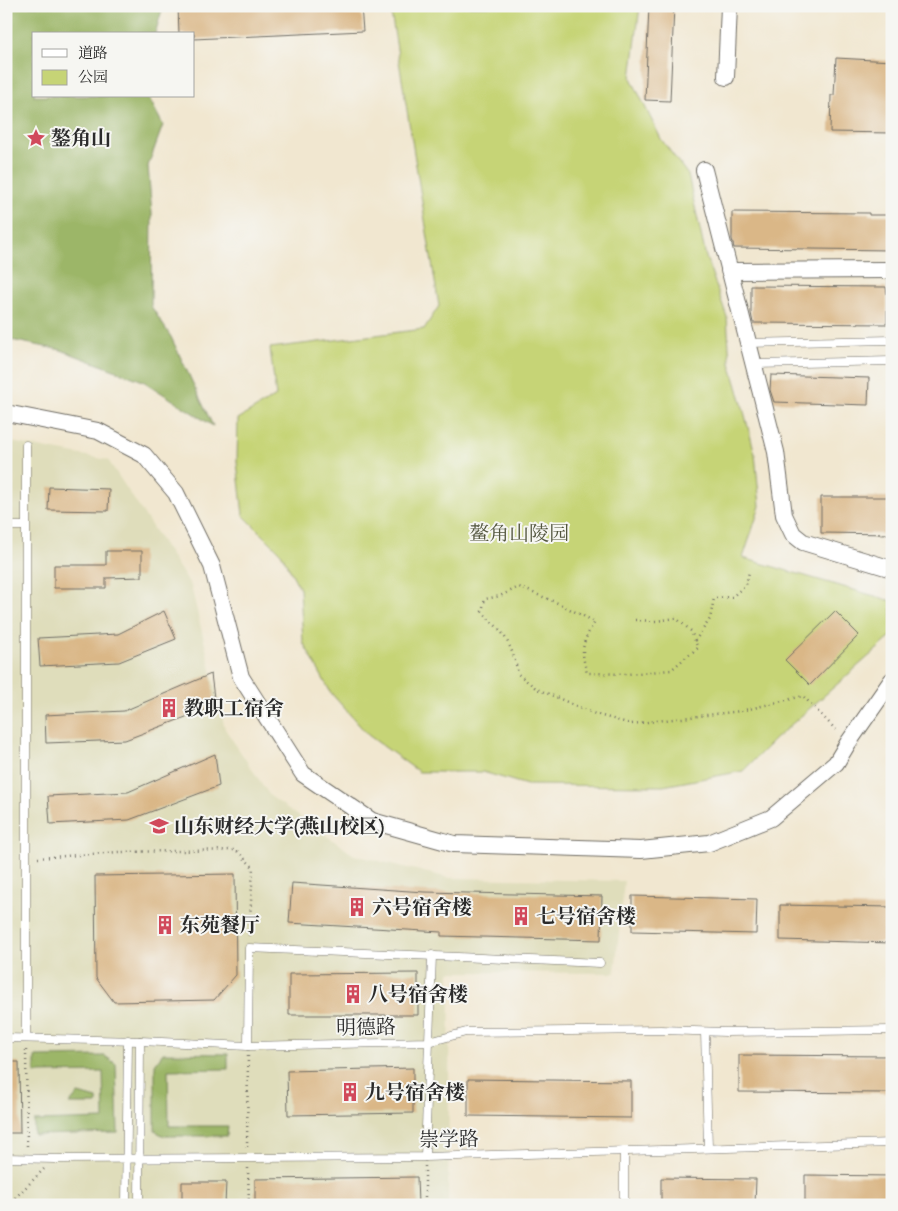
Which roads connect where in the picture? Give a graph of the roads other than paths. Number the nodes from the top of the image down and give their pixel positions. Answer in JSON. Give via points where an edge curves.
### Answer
{"nodes":[{"id":1,"x":730,"y":6,"type":"edge"},
{"id":2,"x":726,"y":77,"type":"dead end"},
{"id":3,"x":704,"y":170,"type":"dead end"},
{"id":4,"x":892,"y":270,"type":"edge"},
{"id":5,"x":729,"y":271,"type":"junction"},
{"id":6,"x":892,"y":292,"type":"edge"},
{"id":7,"x":892,"y":340,"type":"edge"},
{"id":8,"x":747,"y":343,"type":"junction"},
{"id":9,"x":892,"y":361,"type":"edge"},
{"id":10,"x":753,"y":364,"type":"junction"},
{"id":11,"x":6,"y":413,"type":"edge"},
{"id":12,"x":26,"y":445,"type":"dead end"},
{"id":13,"x":6,"y":526,"type":"edge"},
{"id":14,"x":25,"y":526,"type":"junction"},
{"id":15,"x":892,"y":569,"type":"edge"},
{"id":16,"x":892,"y":680,"type":"edge"},
{"id":17,"x":432,"y":956,"type":"junction"},
{"id":18,"x":600,"y":963,"type":"dead end"},
{"id":19,"x":892,"y":1030,"type":"edge"},
{"id":20,"x":705,"y":1032,"type":"junction"},
{"id":21,"x":6,"y":1038,"type":"edge"},
{"id":22,"x":26,"y":1038,"type":"junction"},
{"id":23,"x":128,"y":1040,"type":"junction"},
{"id":24,"x":140,"y":1041,"type":"junction"},
{"id":25,"x":429,"y":1042,"type":"junction"},
{"id":26,"x":248,"y":1046,"type":"junction"},
{"id":27,"x":892,"y":1143,"type":"edge"},
{"id":28,"x":708,"y":1148,"type":"junction"},
{"id":29,"x":624,"y":1150,"type":"junction"},
{"id":30,"x":425,"y":1156,"type":"junction"},
{"id":31,"x":6,"y":1158,"type":"edge"},
{"id":32,"x":126,"y":1158,"type":"junction"},
{"id":33,"x":139,"y":1158,"type":"junction"},
{"id":34,"x":126,"y":1205,"type":"edge"},
{"id":35,"x":139,"y":1205,"type":"edge"},
{"id":36,"x":624,"y":1205,"type":"edge"}],
"edges":[{"from":1,"to":2,"type":"street"},
{"from":3,"to":5,"type":"street"},
{"from":4,"to":5,"type":"street"},
{"from":4,"to":6,"type":"lane"},
{"from":5,"to":8,"type":"street"},
{"from":7,"to":8,"type":"lane"},
{"from":8,"to":10,"type":"street"},
{"from":9,"to":10,"type":"lane"},
{"from":10,"to":15,"type":"street","via":[[776,452],[784,515],[793,534],[803,542]]},
{"from":11,"to":16,"type":"street","via":[[98,431],[144,455],[176,493],[212,566],[241,677],[303,774],[372,821],[454,844],[641,850],[709,843],[771,818],[836,763]]},
{"from":12,"to":14,"type":"lane"},
{"from":13,"to":14,"type":"lane"},
{"from":14,"to":22,"type":"lane"},
{"from":17,"to":18,"type":"lane"},
{"from":17,"to":25,"type":"lane"},
{"from":17,"to":26,"type":"lane","via":[[249,948]]},
{"from":19,"to":20,"type":"lane","name":"明德路"},
{"from":20,"to":25,"type":"lane","name":"明德路","via":[[466,1032]]},
{"from":20,"to":28,"type":"lane"},
{"from":21,"to":22,"type":"lane","name":"明德路"},
{"from":22,"to":23,"type":"lane","name":"明德路"},
{"from":23,"to":24,"type":"lane","name":"明德路"},
{"from":23,"to":32,"type":"lane"},
{"from":24,"to":26,"type":"lane","name":"明德路"},
{"from":24,"to":33,"type":"lane"},
{"from":25,"to":26,"type":"lane","name":"明德路"},
{"from":25,"to":30,"type":"lane"},
{"from":27,"to":28,"type":"lane","name":"崇学路"},
{"from":28,"to":29,"type":"lane","name":"崇学路"},
{"from":29,"to":30,"type":"lane","name":"崇学路"},
{"from":29,"to":36,"type":"lane"},
{"from":30,"to":33,"type":"lane","name":"崇学路"},
{"from":31,"to":32,"type":"lane","name":"崇学路"},
{"from":32,"to":33,"type":"lane","name":"崇学路"},
{"from":32,"to":34,"type":"lane"},
{"from":33,"to":35,"type":"lane"}]}
